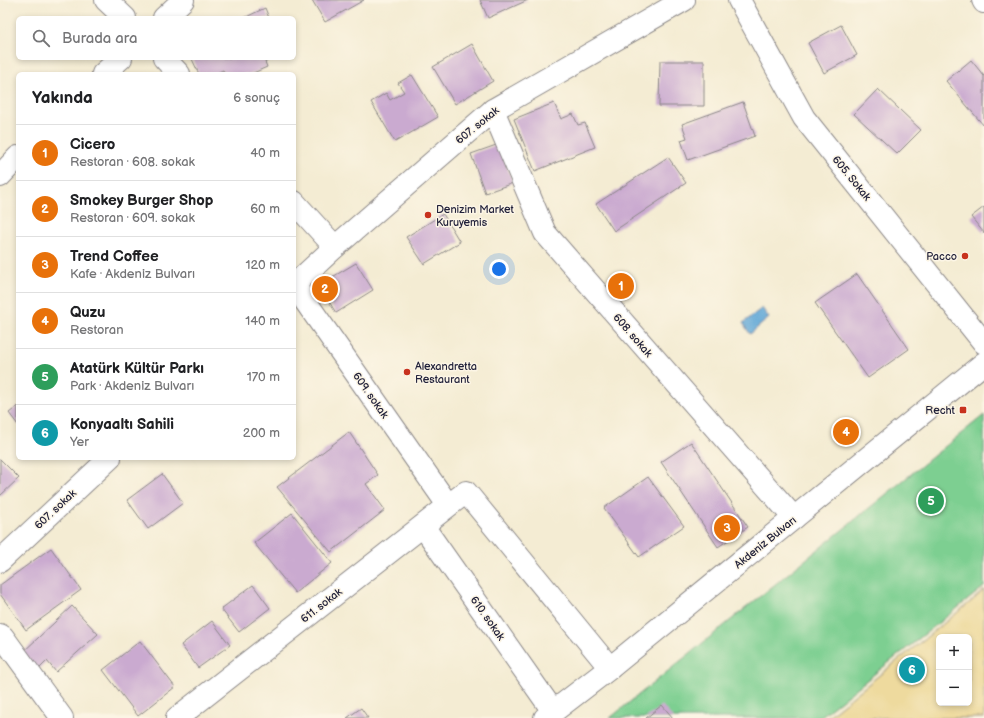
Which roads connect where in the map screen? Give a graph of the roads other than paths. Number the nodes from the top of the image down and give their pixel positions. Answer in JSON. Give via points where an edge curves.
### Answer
{"nodes":[{"id":1,"x":106,"y":0,"type":"edge"},
{"id":2,"x":183,"y":0,"type":"edge"},
{"id":3,"x":684,"y":0,"type":"edge"},
{"id":4,"x":739,"y":0,"type":"edge"},
{"id":5,"x":123,"y":16,"type":"edge"},
{"id":6,"x":166,"y":16,"type":"edge"},
{"id":7,"x":119,"y":60,"type":"edge"},
{"id":8,"x":166,"y":60,"type":"edge"},
{"id":9,"x":104,"y":72,"type":"edge"},
{"id":10,"x":176,"y":72,"type":"edge"},
{"id":11,"x":493,"y":110,"type":"junction"},
{"id":12,"x":16,"y":159,"type":"edge"},
{"id":13,"x":0,"y":176,"type":"edge"},
{"id":14,"x":296,"y":204,"type":"edge"},
{"id":15,"x":335,"y":247,"type":"junction"},
{"id":16,"x":296,"y":283,"type":"edge"},
{"id":17,"x":296,"y":288,"type":"edge"},
{"id":18,"x":984,"y":343,"type":"edge"},
{"id":19,"x":984,"y":363,"type":"edge"},
{"id":20,"x":108,"y":460,"type":"edge"},
{"id":21,"x":448,"y":506,"type":"junction"},
{"id":22,"x":794,"y":518,"type":"junction"},
{"id":23,"x":423,"y":526,"type":"junction"},
{"id":24,"x":0,"y":561,"type":"edge"},
{"id":25,"x":0,"y":635,"type":"edge"},
{"id":26,"x":610,"y":668,"type":"junction"},
{"id":27,"x":549,"y":714,"type":"edge"},
{"id":28,"x":62,"y":718,"type":"edge"},
{"id":29,"x":177,"y":718,"type":"edge"}],
"edges":[{"from":1,"to":5,"type":"street"},
{"from":2,"to":6,"type":"street"},
{"from":3,"to":11,"type":"street","name":"607. sokak"},
{"from":4,"to":18,"type":"street","name":"605. Sokak","via":[[804,118]]},
{"from":7,"to":9,"type":"street"},
{"from":8,"to":10,"type":"street"},
{"from":11,"to":15,"type":"street","name":"607. sokak"},
{"from":11,"to":22,"type":"street","name":"608. sokak","via":[[545,233]]},
{"from":12,"to":13,"type":"street"},
{"from":14,"to":15,"type":"street"},
{"from":15,"to":16,"type":"street","name":"607. sokak"},
{"from":17,"to":21,"type":"street","name":"609. sokak"},
{"from":19,"to":22,"type":"street","name":"Akdeniz Bulvarı"},
{"from":20,"to":24,"type":"street","name":"607. sokak"},
{"from":21,"to":23,"type":"street","name":"611. sokak"},
{"from":21,"to":26,"type":"street","name":"611. sokak","via":[[466,492]]},
{"from":22,"to":26,"type":"street","name":"Akdeniz Bulvarı"},
{"from":23,"to":27,"type":"street","name":"610. sokak"},
{"from":23,"to":29,"type":"street","name":"611. sokak"},
{"from":25,"to":28,"type":"street","via":[[4,637]]},
{"from":26,"to":27,"type":"street","name":"Akdeniz Bulvarı"}]}
